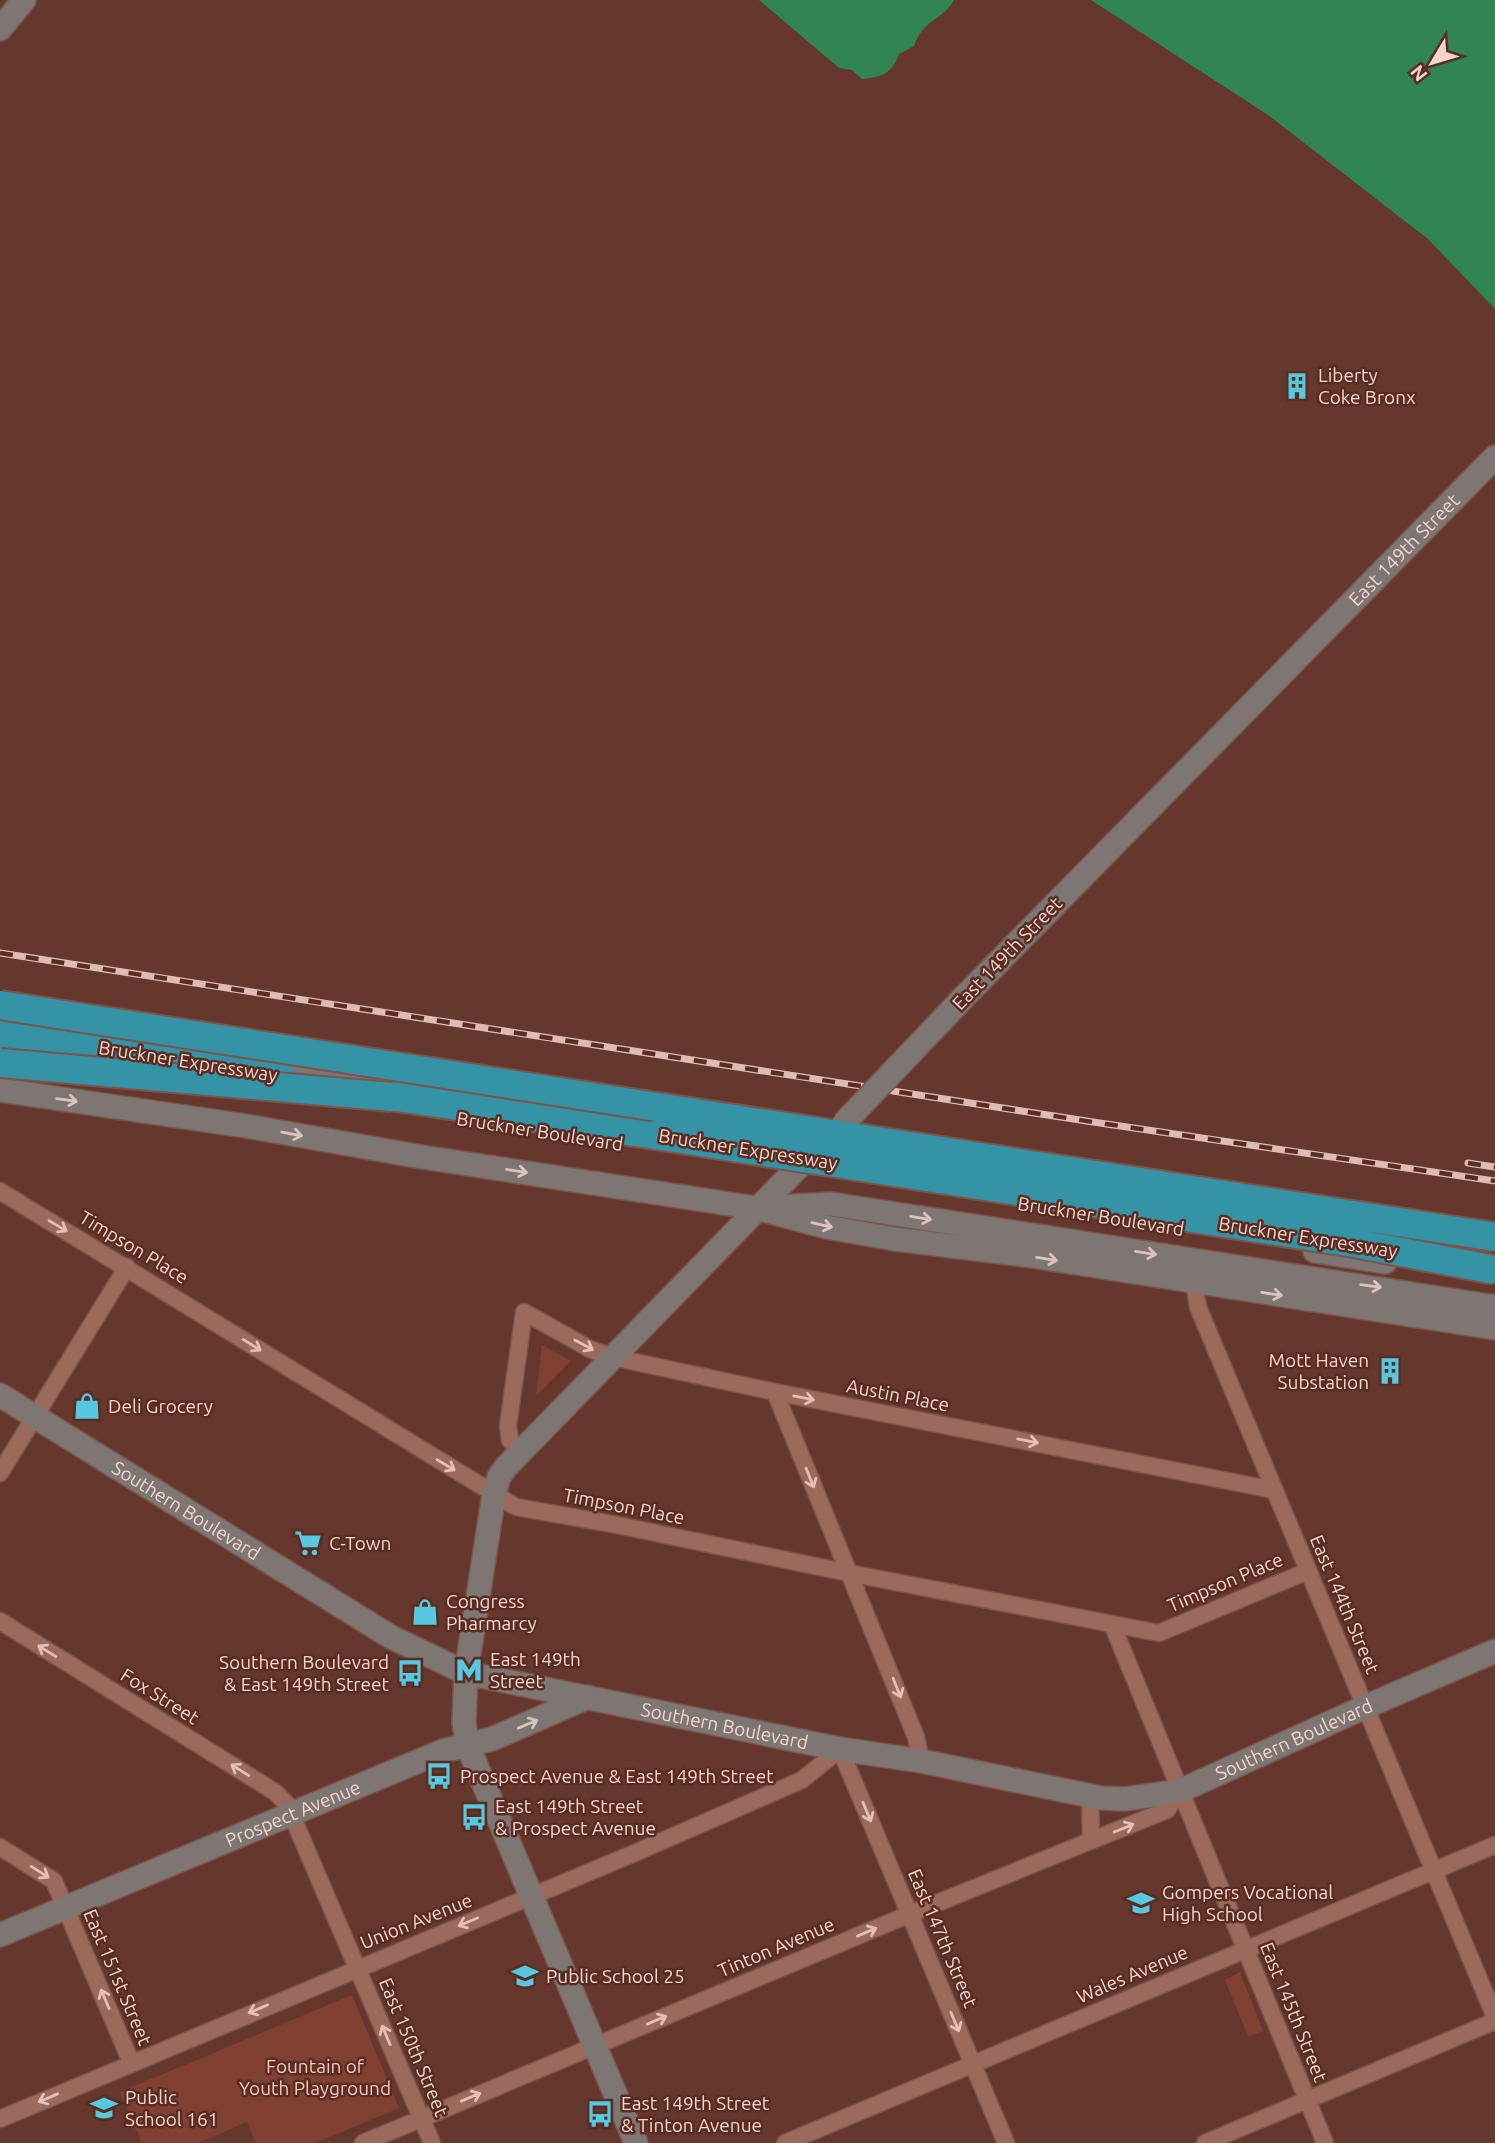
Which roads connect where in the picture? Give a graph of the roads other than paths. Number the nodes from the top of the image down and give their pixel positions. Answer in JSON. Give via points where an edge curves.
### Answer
{"nodes":[{"id":1,"x":24,"y":0,"type":"edge"},
{"id":2,"x":0,"y":29,"type":"edge"},
{"id":3,"x":1495,"y":457,"type":"edge"},
{"id":4,"x":0,"y":1005,"type":"edge"},
{"id":5,"x":0,"y":1018,"type":"edge"},
{"id":6,"x":0,"y":1032,"type":"edge"},
{"id":7,"x":0,"y":1048,"type":"edge"},
{"id":8,"x":0,"y":1063,"type":"edge"},
{"id":9,"x":0,"y":1090,"type":"edge"},
{"id":10,"x":391,"y":1097,"type":"junction"},
{"id":11,"x":815,"y":1150,"type":"junction"},
{"id":12,"x":795,"y":1169,"type":"junction"},
{"id":13,"x":0,"y":1191,"type":"edge"},
{"id":14,"x":756,"y":1208,"type":"junction"},
{"id":15,"x":1260,"y":1215,"type":"junction"},
{"id":16,"x":1495,"y":1237,"type":"edge"},
{"id":17,"x":1495,"y":1250,"type":"edge"},
{"id":18,"x":1354,"y":1257,"type":"junction"},
{"id":19,"x":127,"y":1267,"type":"junction"},
{"id":20,"x":1495,"y":1270,"type":"edge"},
{"id":21,"x":1495,"y":1281,"type":"edge"},
{"id":22,"x":1194,"y":1283,"type":"junction"},
{"id":23,"x":1495,"y":1307,"type":"edge"},
{"id":24,"x":1495,"y":1328,"type":"edge"},
{"id":25,"x":612,"y":1357,"type":"junction"},
{"id":26,"x":775,"y":1392,"type":"junction"},
{"id":27,"x":0,"y":1395,"type":"edge"},
{"id":28,"x":35,"y":1416,"type":"junction"},
{"id":29,"x":521,"y":1451,"type":"junction"},
{"id":30,"x":0,"y":1473,"type":"edge"},
{"id":31,"x":1274,"y":1490,"type":"junction"},
{"id":32,"x":494,"y":1494,"type":"junction"},
{"id":33,"x":1308,"y":1571,"type":"junction"},
{"id":34,"x":849,"y":1573,"type":"junction"},
{"id":35,"x":0,"y":1622,"type":"edge"},
{"id":36,"x":1112,"y":1624,"type":"junction"},
{"id":37,"x":1495,"y":1651,"type":"edge"},
{"id":38,"x":466,"y":1673,"type":"junction"},
{"id":39,"x":588,"y":1697,"type":"junction"},
{"id":40,"x":1365,"y":1707,"type":"junction"},
{"id":41,"x":467,"y":1744,"type":"junction"},
{"id":42,"x":840,"y":1749,"type":"junction"},
{"id":43,"x":921,"y":1761,"type":"junction"},
{"id":44,"x":1180,"y":1791,"type":"junction"},
{"id":45,"x":1090,"y":1796,"type":"junction"},
{"id":46,"x":292,"y":1813,"type":"junction"},
{"id":47,"x":1091,"y":1841,"type":"junction"},
{"id":48,"x":1495,"y":1845,"type":"edge"},
{"id":49,"x":0,"y":1847,"type":"edge"},
{"id":50,"x":1433,"y":1870,"type":"junction"},
{"id":51,"x":531,"y":1896,"type":"junction"},
{"id":52,"x":66,"y":1908,"type":"junction"},
{"id":53,"x":909,"y":1914,"type":"junction"},
{"id":54,"x":0,"y":1935,"type":"edge"},
{"id":55,"x":1245,"y":1949,"type":"junction"},
{"id":56,"x":358,"y":1968,"type":"junction"},
{"id":57,"x":1495,"y":2019,"type":"edge"},
{"id":58,"x":595,"y":2046,"type":"junction"},
{"id":59,"x":131,"y":2062,"type":"junction"},
{"id":60,"x":973,"y":2063,"type":"junction"},
{"id":61,"x":1307,"y":2100,"type":"junction"},
{"id":62,"x":421,"y":2118,"type":"junction"},
{"id":63,"x":0,"y":2119,"type":"edge"},
{"id":64,"x":363,"y":2143,"type":"edge"},
{"id":65,"x":432,"y":2143,"type":"edge"},
{"id":66,"x":636,"y":2143,"type":"edge"},
{"id":67,"x":785,"y":2143,"type":"edge"},
{"id":68,"x":1006,"y":2143,"type":"edge"},
{"id":69,"x":1205,"y":2143,"type":"edge"},
{"id":70,"x":1325,"y":2143,"type":"edge"}],
"edges":[{"from":1,"to":2,"type":"main road"},
{"from":3,"to":11,"type":"main road","name":"East 149th Street","bridge":true},
{"from":4,"to":16,"type":"highway","name":"Bruckner Expressway","bridge":true},
{"from":5,"to":11,"type":"main road","name":"Bruckner Boulevard"},
{"from":6,"to":10,"type":"highway","name":"Bruckner Expressway","bridge":true},
{"from":7,"to":12,"type":"main road","name":"Bruckner Boulevard"},
{"from":8,"to":10,"type":"highway","bridge":true},
{"from":9,"to":14,"type":"main road","name":"Bruckner Boulevard","one_way":true},
{"from":10,"to":20,"type":"highway","name":"Bruckner Expressway","bridge":true,"via":[[1354,1243]]},
{"from":11,"to":12,"type":"main road","name":"East 149th Street"},
{"from":11,"to":15,"type":"main road","name":"Bruckner Boulevard"},
{"from":12,"to":14,"type":"main road","name":"East 149th Street"},
{"from":12,"to":18,"type":"main road","name":"Bruckner Boulevard"},
{"from":13,"to":19,"type":"street","name":"Timpson Place","one_way":true},
{"from":14,"to":22,"type":"main road","name":"Bruckner Boulevard","one_way":true,"via":[[825,1227]]},
{"from":14,"to":23,"type":"main road","name":"Bruckner Boulevard","one_way":true,"via":[[831,1204]]},
{"from":14,"to":25,"type":"main road","name":"East 149th Street"},
{"from":15,"to":17,"type":"main road","name":"Bruckner Boulevard"},
{"from":15,"to":18,"type":"main road"},
{"from":18,"to":21,"type":"main road","name":"Bruckner Boulevard"},
{"from":19,"to":28,"type":"street"},
{"from":19,"to":32,"type":"street","name":"Timpson Place","one_way":true},
{"from":22,"to":24,"type":"main road","name":"Bruckner Boulevard","one_way":true},
{"from":22,"to":31,"type":"street","name":"East 144th Street","via":[[1198,1307]]},
{"from":25,"to":26,"type":"street","name":"Austin Place"},
{"from":25,"to":29,"type":"main road","name":"East 149th Street"},
{"from":29,"to":25,"type":"street","name":"Austin Place","one_way":true,"via":[[510,1440],[508,1426],[524,1311]]},
{"from":26,"to":31,"type":"street","name":"Austin Place","one_way":true},
{"from":26,"to":34,"type":"street","one_way":true},
{"from":27,"to":28,"type":"main road","name":"Southern Boulevard"},
{"from":28,"to":30,"type":"street"},
{"from":28,"to":38,"type":"main road","name":"Southern Boulevard","via":[[391,1636]]},
{"from":29,"to":32,"type":"main road","name":"East 149th Street","via":[[499,1477]]},
{"from":31,"to":33,"type":"street","name":"East 144th Street"},
{"from":32,"to":34,"type":"street","name":"Timpson Place","via":[[516,1507]]},
{"from":32,"to":38,"type":"main road","name":"East 149th Street"},
{"from":33,"to":36,"type":"street","name":"Timpson Place","via":[[1159,1633]]},
{"from":33,"to":40,"type":"street","name":"East 144th Street"},
{"from":34,"to":36,"type":"street","name":"Timpson Place"},
{"from":34,"to":43,"type":"street","one_way":true,"via":[[916,1737]]},
{"from":46,"to":35,"type":"street","name":"Fox Street","one_way":true,"via":[[275,1792]]},
{"from":36,"to":44,"type":"street","name":"East 145th Street"},
{"from":37,"to":40,"type":"main road","name":"Southern Boulevard"},
{"from":38,"to":39,"type":"main road","name":"Southern Boulevard"},
{"from":38,"to":41,"type":"main road","name":"East 149th Street"},
{"from":41,"to":39,"type":"main road","name":"Prospect Avenue","one_way":true,"via":[[492,1739]]},
{"from":39,"to":42,"type":"main road","name":"Southern Boulevard"},
{"from":40,"to":44,"type":"main road","name":"Southern Boulevard"},
{"from":40,"to":50,"type":"street","name":"East 144th Street"},
{"from":41,"to":46,"type":"main road","name":"Prospect Avenue"},
{"from":41,"to":51,"type":"main road","name":"East 149th Street"},
{"from":42,"to":43,"type":"main road","name":"Southern Boulevard"},
{"from":42,"to":51,"type":"street","name":"Union Avenue","via":[[802,1780]]},
{"from":42,"to":53,"type":"street","name":"East 147th Street","one_way":true},
{"from":43,"to":45,"type":"main road","name":"Southern Boulevard"},
{"from":44,"to":45,"type":"main road","name":"Southern Boulevard","via":[[1125,1799]]},
{"from":47,"to":44,"type":"street","name":"Tinton Avenue","one_way":true,"via":[[1167,1810]]},
{"from":44,"to":55,"type":"street","name":"East 145th Street"},
{"from":45,"to":47,"type":"street"},
{"from":46,"to":52,"type":"main road","name":"Prospect Avenue"},
{"from":46,"to":56,"type":"street","name":"East 150th Street"},
{"from":47,"to":53,"type":"street","name":"Tinton Avenue"},
{"from":48,"to":50,"type":"street","name":"Wales Avenue"},
{"from":49,"to":52,"type":"street","name":"East 151st Street","one_way":true,"via":[[54,1881]]},
{"from":50,"to":55,"type":"street","name":"Wales Avenue"},
{"from":50,"to":57,"type":"street","name":"East 144th Street"},
{"from":51,"to":56,"type":"street","name":"Union Avenue","one_way":true},
{"from":51,"to":58,"type":"main road","name":"East 149th Street"},
{"from":52,"to":54,"type":"main road","name":"Prospect Avenue"},
{"from":59,"to":52,"type":"street","name":"East 151st Street","one_way":true},
{"from":58,"to":53,"type":"street","name":"Tinton Avenue","one_way":true},
{"from":53,"to":60,"type":"street","name":"East 147th Street","one_way":true},
{"from":55,"to":60,"type":"street","name":"Wales Avenue"},
{"from":55,"to":61,"type":"street","name":"East 145th Street"},
{"from":56,"to":59,"type":"street","name":"Union Avenue","one_way":true},
{"from":62,"to":56,"type":"street","name":"East 150th Street","one_way":true},
{"from":57,"to":61,"type":"street"},
{"from":62,"to":58,"type":"street","name":"Tinton Avenue","one_way":true},
{"from":58,"to":66,"type":"main road","name":"East 149th Street"},
{"from":59,"to":63,"type":"street","name":"Union Avenue","one_way":true},
{"from":60,"to":67,"type":"street","name":"Wales Avenue"},
{"from":60,"to":68,"type":"street","name":"East 147th Street"},
{"from":61,"to":69,"type":"street"},
{"from":61,"to":70,"type":"street","name":"East 145th Street"},
{"from":62,"to":64,"type":"street","name":"Tinton Avenue"},
{"from":62,"to":65,"type":"street","name":"East 150th Street"}]}
